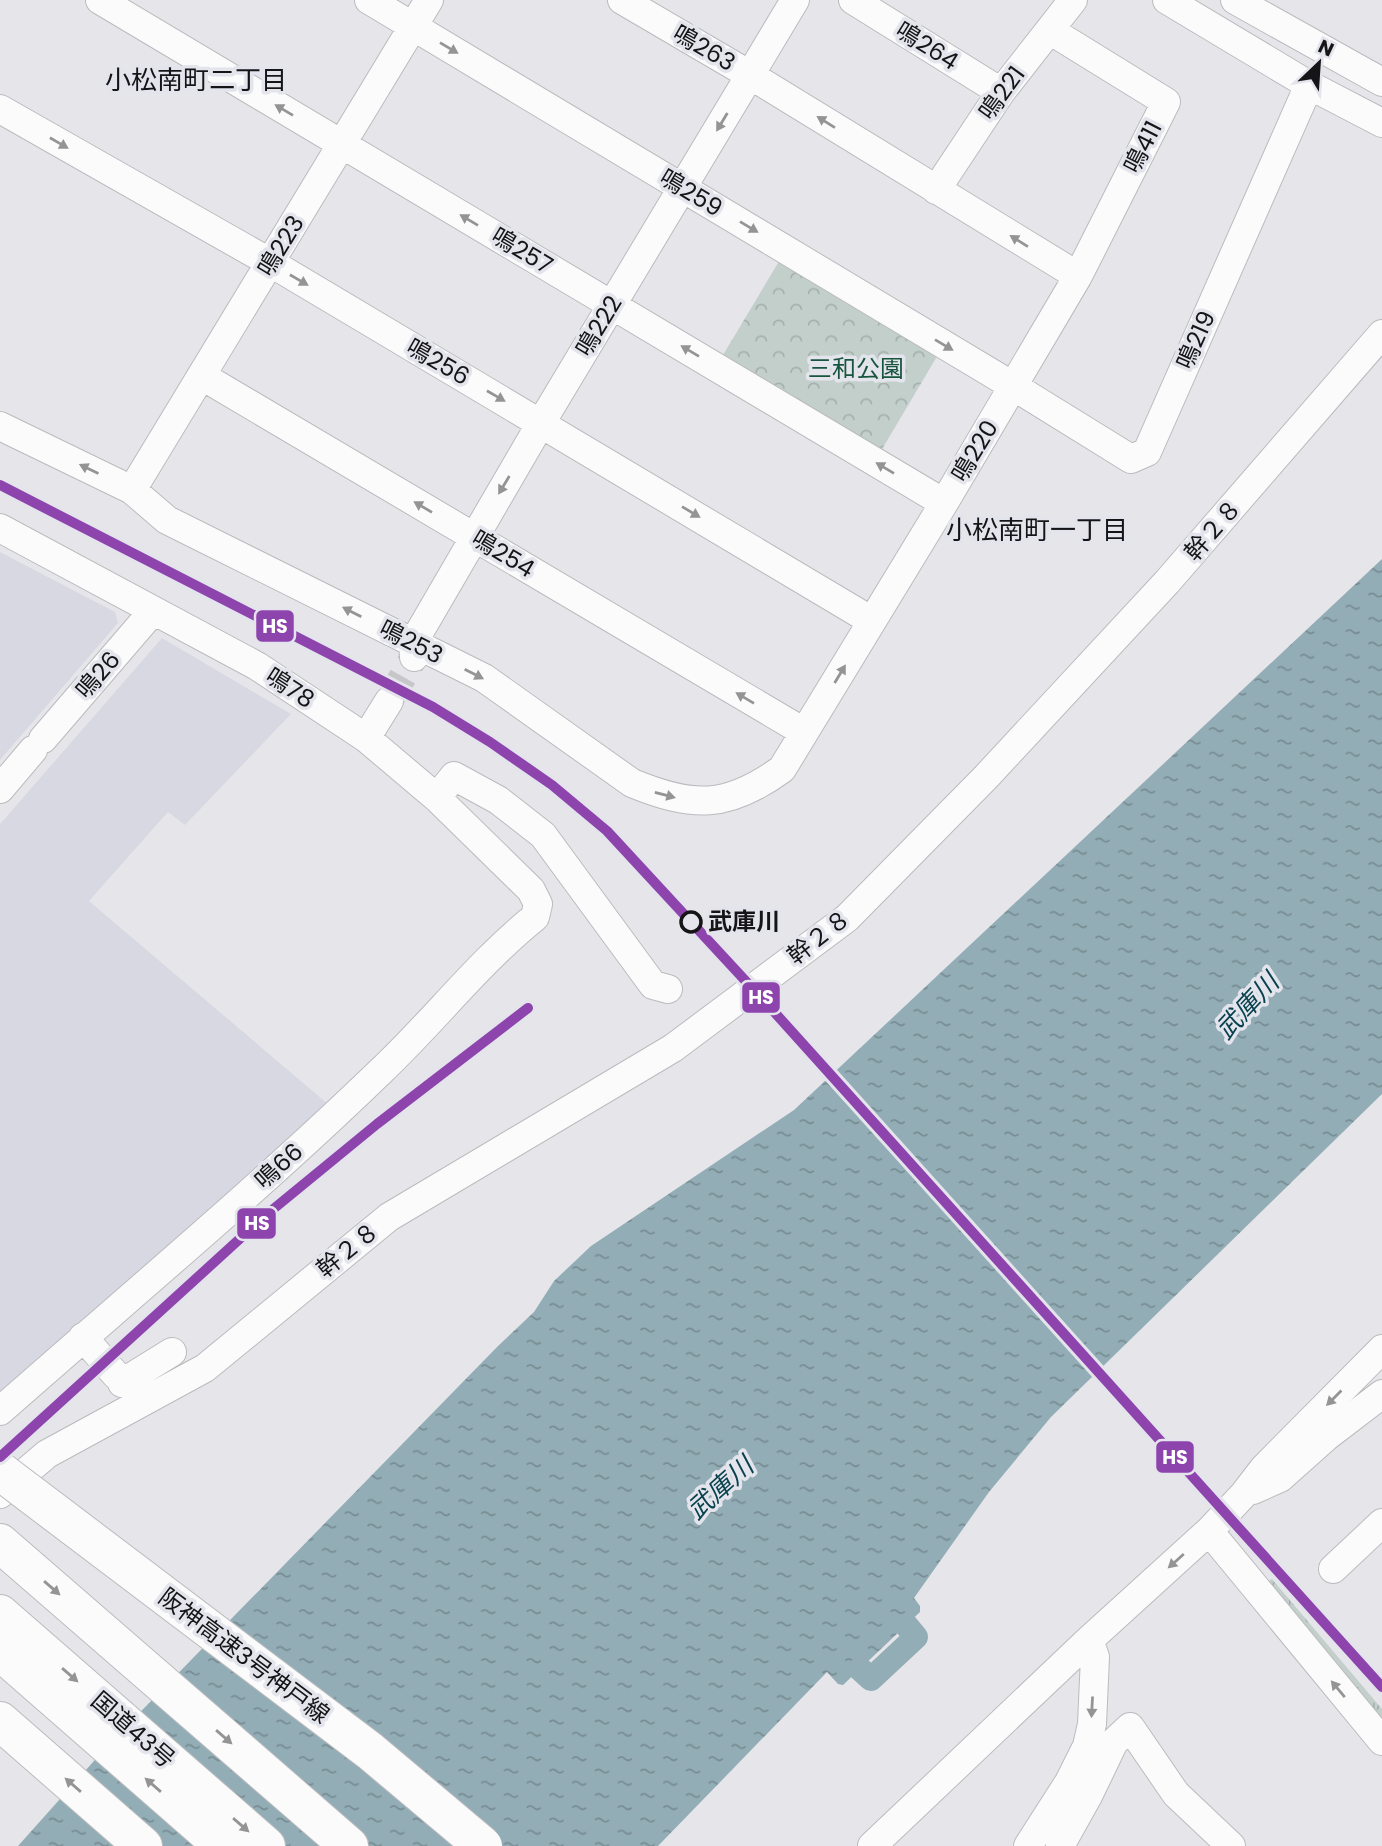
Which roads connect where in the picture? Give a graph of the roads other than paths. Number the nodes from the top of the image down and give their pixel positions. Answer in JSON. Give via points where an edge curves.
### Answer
{"nodes":[{"id":1,"x":100,"y":0,"type":"edge"},
{"id":2,"x":369,"y":0,"type":"edge"},
{"id":3,"x":429,"y":0,"type":"edge"},
{"id":4,"x":622,"y":0,"type":"edge"},
{"id":5,"x":795,"y":0,"type":"edge"},
{"id":6,"x":853,"y":0,"type":"edge"},
{"id":7,"x":1073,"y":0,"type":"edge"},
{"id":8,"x":1167,"y":0,"type":"edge"},
{"id":9,"x":1236,"y":0,"type":"edge"},
{"id":10,"x":413,"y":26,"type":"junction"},
{"id":11,"x":1051,"y":31,"type":"junction"},
{"id":12,"x":750,"y":75,"type":"junction"},
{"id":13,"x":1382,"y":82,"type":"edge"},
{"id":14,"x":1309,"y":85,"type":"junction"},
{"id":15,"x":1001,"y":92,"type":"junction"},
{"id":16,"x":0,"y":110,"type":"edge"},
{"id":17,"x":1382,"y":123,"type":"edge"},
{"id":18,"x":342,"y":145,"type":"junction"},
{"id":19,"x":682,"y":187,"type":"junction"},
{"id":20,"x":936,"y":190,"type":"junction"},
{"id":21,"x":271,"y":263,"type":"junction"},
{"id":22,"x":1078,"y":276,"type":"junction"},
{"id":23,"x":612,"y":304,"type":"junction"},
{"id":24,"x":1382,"y":334,"type":"edge"},
{"id":25,"x":202,"y":376,"type":"junction"},
{"id":26,"x":1013,"y":386,"type":"junction"},
{"id":27,"x":541,"y":423,"type":"junction"},
{"id":28,"x":0,"y":426,"type":"edge"},
{"id":29,"x":132,"y":490,"type":"junction"},
{"id":30,"x":944,"y":503,"type":"junction"},
{"id":31,"x":0,"y":528,"type":"edge"},
{"id":32,"x":474,"y":537,"type":"junction"},
{"id":33,"x":153,"y":611,"type":"junction"},
{"id":34,"x":872,"y":621,"type":"junction"},
{"id":35,"x":414,"y":650,"type":"junction"},
{"id":36,"x":389,"y":701,"type":"tunnel mouth"},
{"id":37,"x":804,"y":732,"type":"junction"},
{"id":38,"x":366,"y":738,"type":"junction"},
{"id":39,"x":0,"y":789,"type":"edge"},
{"id":40,"x":442,"y":792,"type":"dead end"},
{"id":41,"x":538,"y":904,"type":"joint"},
{"id":42,"x":661,"y":987,"type":"dead end"},
{"id":43,"x":83,"y":1337,"type":"junction"},
{"id":44,"x":1382,"y":1349,"type":"edge"},
{"id":45,"x":172,"y":1352,"type":"dead end"},
{"id":46,"x":1382,"y":1394,"type":"edge"},
{"id":47,"x":0,"y":1411,"type":"edge"},
{"id":48,"x":0,"y":1471,"type":"edge"},
{"id":49,"x":0,"y":1478,"type":"edge"},
{"id":50,"x":0,"y":1494,"type":"edge"},
{"id":51,"x":1244,"y":1494,"type":"junction"},
{"id":52,"x":1382,"y":1524,"type":"edge"},
{"id":53,"x":1209,"y":1531,"type":"junction"},
{"id":54,"x":0,"y":1543,"type":"edge"},
{"id":55,"x":1334,"y":1569,"type":"dead end"},
{"id":56,"x":0,"y":1614,"type":"edge"},
{"id":57,"x":1089,"y":1640,"type":"junction"},
{"id":58,"x":0,"y":1651,"type":"edge"},
{"id":59,"x":231,"y":1654,"type":"junction"},
{"id":60,"x":0,"y":1721,"type":"edge"},
{"id":61,"x":1382,"y":1741,"type":"edge"},
{"id":62,"x":143,"y":1846,"type":"edge"},
{"id":63,"x":223,"y":1846,"type":"edge"},
{"id":64,"x":266,"y":1846,"type":"edge"},
{"id":65,"x":349,"y":1846,"type":"edge"},
{"id":66,"x":477,"y":1846,"type":"edge"},
{"id":67,"x":483,"y":1846,"type":"edge"},
{"id":68,"x":872,"y":1846,"type":"edge"},
{"id":69,"x":1028,"y":1846,"type":"edge"},
{"id":70,"x":1060,"y":1846,"type":"edge"},
{"id":71,"x":1231,"y":1846,"type":"edge"}],
"edges":[{"from":18,"to":1,"type":"street","name":"鳴257","one_way":true},
{"from":2,"to":10,"type":"street","name":"鳴259"},
{"from":3,"to":10,"type":"street","name":"鳴223"},
{"from":4,"to":12,"type":"street","name":"鳴263"},
{"from":5,"to":12,"type":"street","name":"鳴222"},
{"from":6,"to":15,"type":"street","name":"鳴264"},
{"from":7,"to":11,"type":"street","name":"鳴221"},
{"from":8,"to":14,"type":"street"},
{"from":9,"to":13,"type":"street"},
{"from":10,"to":18,"type":"street","name":"鳴223"},
{"from":10,"to":19,"type":"street","name":"鳴259","one_way":true},
{"from":11,"to":15,"type":"street","name":"鳴221"},
{"from":11,"to":22,"type":"street","name":"鳴411","via":[[1166,102]]},
{"from":12,"to":19,"type":"street","name":"鳴222","one_way":true},
{"from":20,"to":12,"type":"street","name":"鳴263","one_way":true},
{"from":14,"to":17,"type":"street"},
{"from":14,"to":26,"type":"street","name":"鳴219","via":[[1147,452],[1131,459]]},
{"from":15,"to":20,"type":"street","name":"鳴221"},
{"from":16,"to":21,"type":"street","name":"鳴256","one_way":true},
{"from":18,"to":21,"type":"street","name":"鳴223"},
{"from":23,"to":18,"type":"street","name":"鳴257","one_way":true},
{"from":19,"to":23,"type":"street","name":"鳴222"},
{"from":19,"to":26,"type":"street","name":"鳴259","one_way":true},
{"from":22,"to":20,"type":"street","name":"鳴263","one_way":true},
{"from":21,"to":25,"type":"street","name":"鳴223"},
{"from":21,"to":27,"type":"street","name":"鳴256","one_way":true},
{"from":22,"to":26,"type":"street","name":"鳴220"},
{"from":23,"to":27,"type":"street","name":"鳴222"},
{"from":30,"to":23,"type":"street","name":"鳴257","one_way":true},
{"from":24,"to":50,"type":"street","name":"幹２８","via":[[1167,582],[847,918],[673,1048],[389,1217],[205,1368],[47,1454]]},
{"from":25,"to":29,"type":"street","name":"鳴223"},
{"from":32,"to":25,"type":"street","name":"鳴254","one_way":true},
{"from":26,"to":30,"type":"street","name":"鳴220"},
{"from":27,"to":32,"type":"street","name":"鳴222","one_way":true},
{"from":27,"to":34,"type":"street","name":"鳴256","one_way":true},
{"from":29,"to":28,"type":"street","name":"鳴253","one_way":true},
{"from":35,"to":29,"type":"street","name":"鳴253","one_way":true,"via":[[167,520]]},
{"from":30,"to":34,"type":"street","name":"鳴220"},
{"from":31,"to":33,"type":"street","name":"鳴78"},
{"from":32,"to":35,"type":"street","name":"鳴222"},
{"from":37,"to":32,"type":"street","name":"鳴254","one_way":true},
{"from":33,"to":38,"type":"street","name":"鳴78","via":[[257,666]]},
{"from":33,"to":39,"type":"street","name":"鳴26"},
{"from":37,"to":34,"type":"street","name":"鳴220","one_way":true},
{"from":35,"to":37,"type":"street","name":"鳴253","one_way":true,"via":[[484,678],[632,783],[680,799],[717,800],[757,785],[782,769]]},
{"from":36,"to":38,"type":"street"},
{"from":38,"to":41,"type":"street","name":"鳴78","via":[[437,798],[531,890]]},
{"from":40,"to":42,"type":"street","via":[[454,776],[498,800],[543,835]]},
{"from":41,"to":43,"type":"street","name":"鳴66","via":[[535,917],[505,941],[383,1070]]},
{"from":43,"to":45,"type":"street","via":[[119,1379]]},
{"from":43,"to":47,"type":"street","name":"鳴66"},
{"from":44,"to":51,"type":"street","one_way":true},
{"from":46,"to":51,"type":"street","via":[[1280,1478]]},
{"from":48,"to":67,"type":"highway","name":"阪神高速3号神戸線","bridge":true,"via":[[370,1751]]},
{"from":49,"to":59,"type":"highway","name":"阪神高速3号神戸線"},
{"from":50,"to":59,"type":"highway"},
{"from":51,"to":53,"type":"street"},
{"from":52,"to":55,"type":"street"},
{"from":53,"to":57,"type":"street","one_way":true},
{"from":61,"to":53,"type":"street","one_way":true},
{"from":54,"to":65,"type":"highway","one_way":true},
{"from":56,"to":64,"type":"highway","name":"国道43号","one_way":true},
{"from":57,"to":68,"type":"street"},
{"from":57,"to":69,"type":"street","one_way":true,"via":[[1095,1657],[1087,1746]]},
{"from":63,"to":58,"type":"highway","name":"国道43号","one_way":true},
{"from":59,"to":66,"type":"highway","name":"阪神高速3号神戸線","bridge":true,"via":[[366,1754]]},
{"from":62,"to":60,"type":"highway","one_way":true},
{"from":70,"to":71,"type":"street","via":[[1115,1742],[1130,1727],[1175,1794]]}]}
